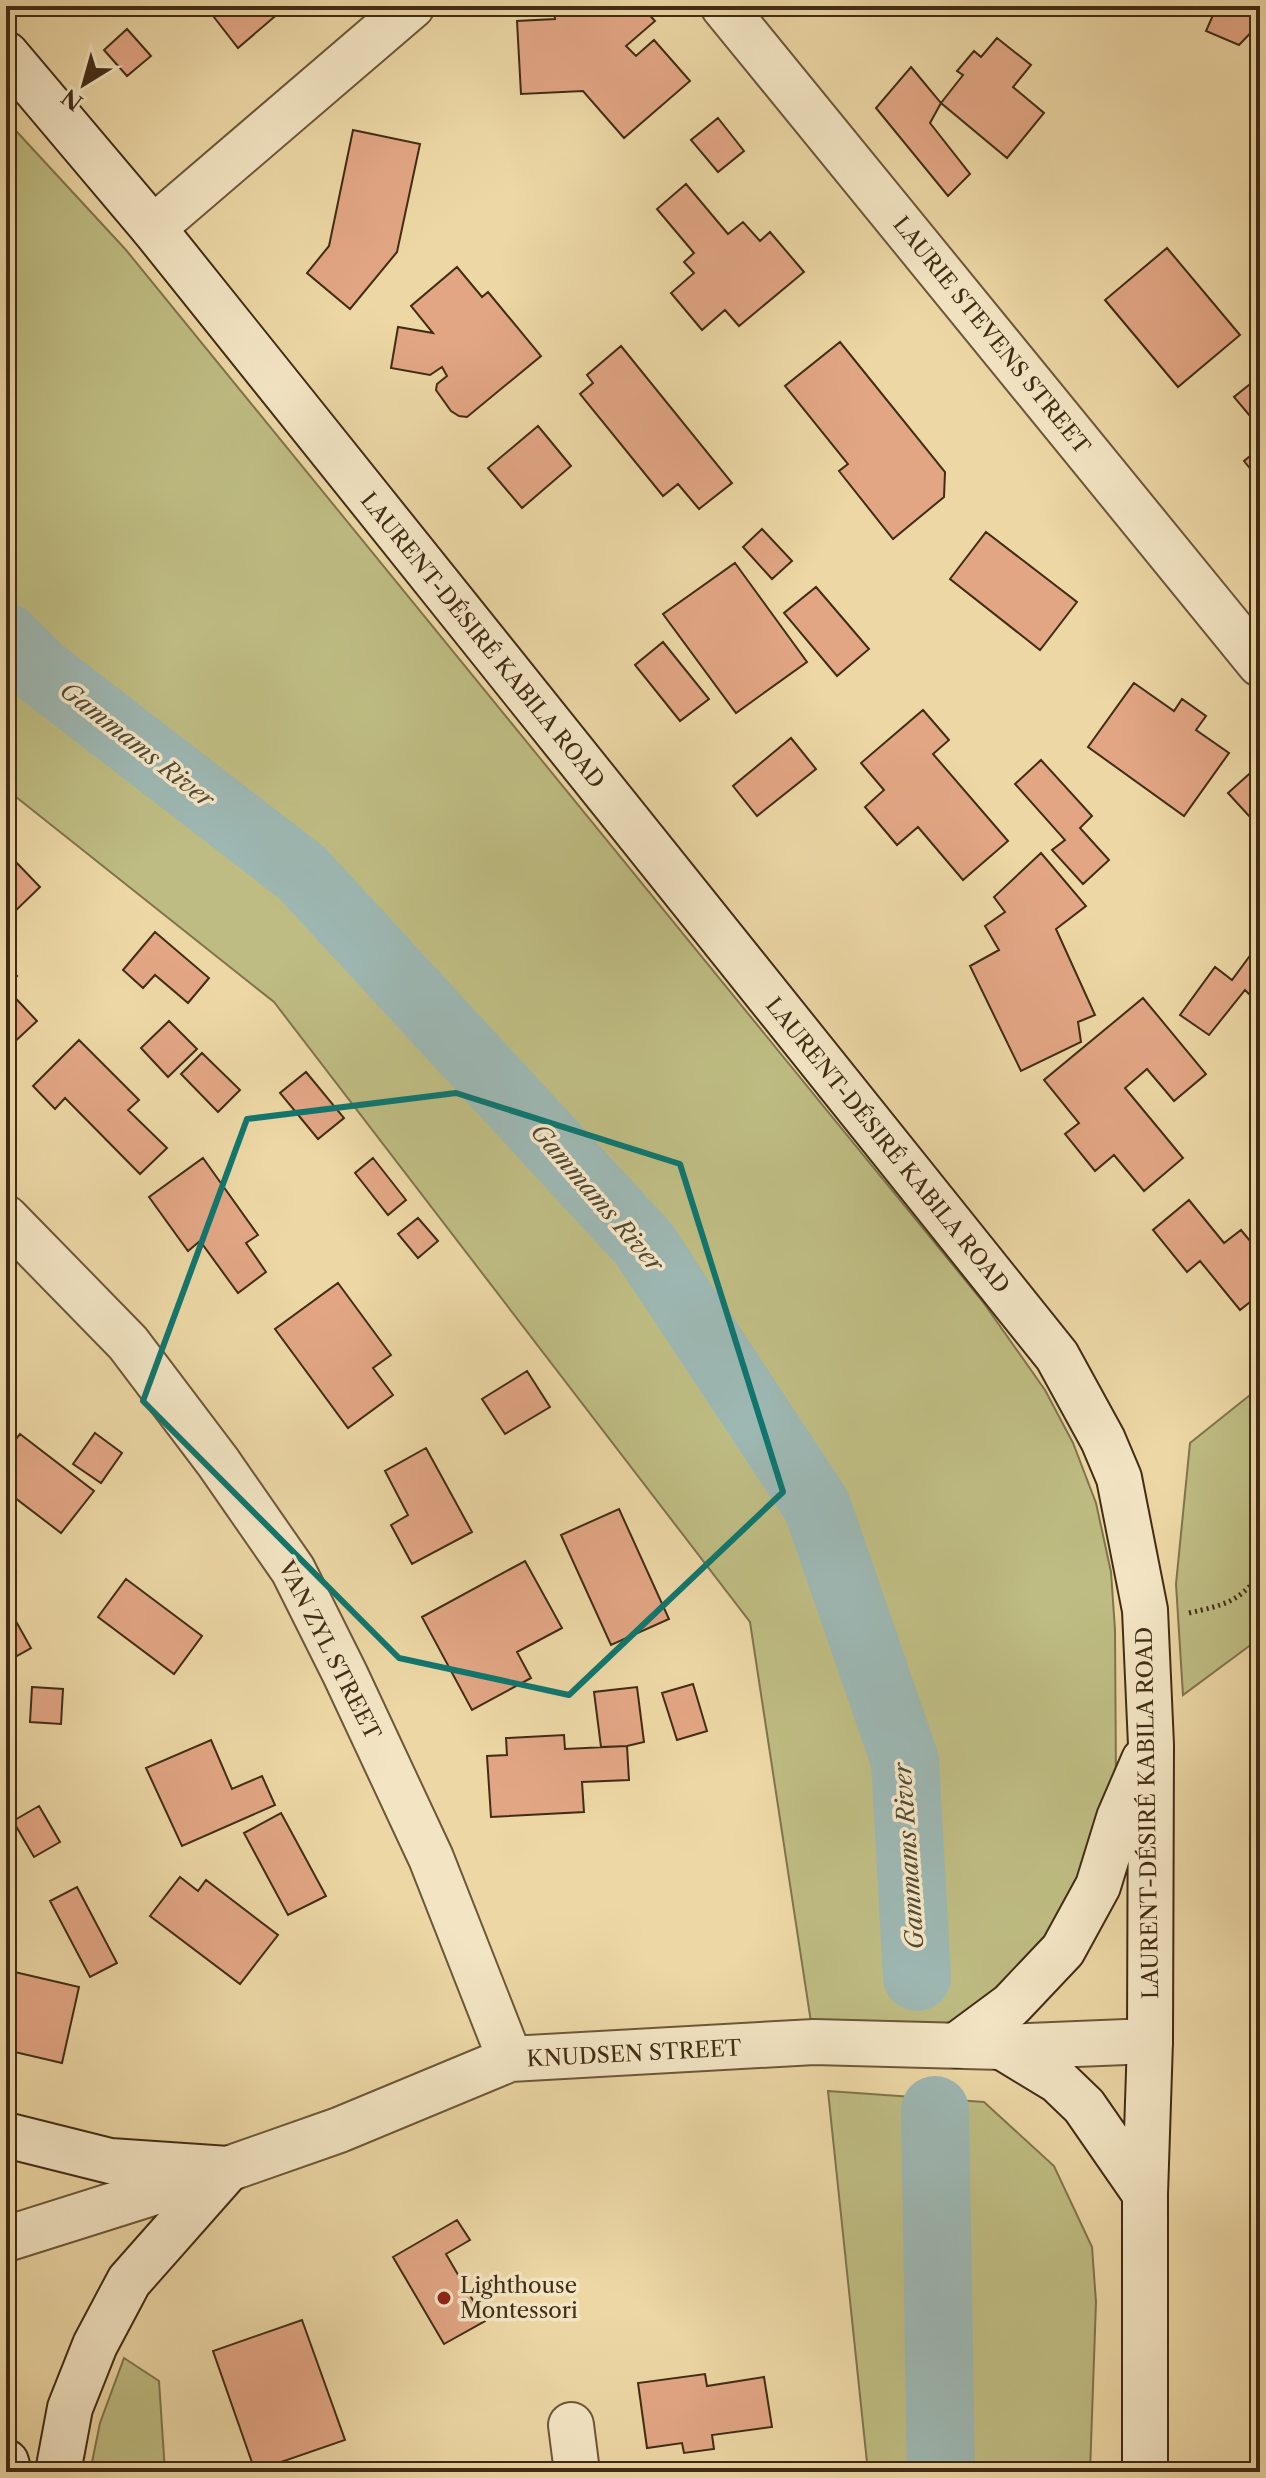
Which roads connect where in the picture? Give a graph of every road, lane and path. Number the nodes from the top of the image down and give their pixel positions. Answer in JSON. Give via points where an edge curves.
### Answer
{"nodes":[{"id":1,"x":412,"y":6,"type":"edge"},
{"id":2,"x":723,"y":6,"type":"edge"},
{"id":3,"x":6,"y":54,"type":"edge"},
{"id":4,"x":153,"y":228,"type":"junction"},
{"id":5,"x":1260,"y":664,"type":"edge"},
{"id":6,"x":6,"y":1218,"type":"edge"},
{"id":7,"x":1260,"y":1574,"type":"edge"},
{"id":8,"x":1189,"y":1613,"type":"dead end"},
{"id":9,"x":1151,"y":1745,"type":"junction"},
{"id":10,"x":1150,"y":2041,"type":"junction"},
{"id":11,"x":957,"y":2045,"type":"junction"},
{"id":12,"x":1002,"y":2047,"type":"junction"},
{"id":13,"x":510,"y":2059,"type":"junction"},
{"id":14,"x":6,"y":2135,"type":"edge"},
{"id":15,"x":228,"y":2169,"type":"junction"},
{"id":16,"x":1145,"y":2194,"type":"junction"},
{"id":17,"x":6,"y":2239,"type":"edge"},
{"id":18,"x":571,"y":2425,"type":"dead end"},
{"id":19,"x":6,"y":2462,"type":"edge"},
{"id":20,"x":9,"y":2472,"type":"edge"},
{"id":21,"x":58,"y":2472,"type":"edge"},
{"id":22,"x":577,"y":2472,"type":"edge"},
{"id":23,"x":1145,"y":2472,"type":"edge"}],
"edges":[{"from":1,"to":4,"type":"street"},
{"from":2,"to":5,"type":"street","name":"LAURIE STEVENS STREET"},
{"from":3,"to":4,"type":"street","name":"LAURENT-DÉSIRÉ KABILA ROAD"},
{"from":4,"to":9,"type":"street","name":"LAURENT-DÉSIRÉ KABILA ROAD","via":[[1057,1356],[1119,1478],[1145,1610]]},
{"from":6,"to":13,"type":"street","name":"VAN ZYL STREET","via":[[128,1343],[293,1570],[431,1858]]},
{"from":7,"to":8,"type":"path","via":[[1229,1604]]},
{"from":9,"to":10,"type":"street","name":"LAURENT-DÉSIRÉ KABILA ROAD"},
{"from":9,"to":11,"type":"street","via":[[1119,1818],[1098,1886],[1063,1950],[1011,2005]]},
{"from":10,"to":12,"type":"street","name":"KNUDSEN STREET"},
{"from":10,"to":16,"type":"street","name":"LAURENT-DÉSIRÉ KABILA ROAD"},
{"from":11,"to":12,"type":"street","name":"KNUDSEN STREET"},
{"from":11,"to":13,"type":"street","name":"KNUDSEN STREET","via":[[814,2042]]},
{"from":12,"to":16,"type":"street","via":[[1058,2081],[1084,2106]]},
{"from":13,"to":15,"type":"street","name":"KNUDSEN STREET","via":[[339,2130]]},
{"from":14,"to":15,"type":"street","via":[[110,2161]]},
{"from":15,"to":17,"type":"street","name":"KNUDSEN STREET"},
{"from":15,"to":21,"type":"street","via":[[129,2281],[70,2408]]},
{"from":16,"to":23,"type":"street","name":"LAURENT-DÉSIRÉ KABILA ROAD"},
{"from":18,"to":22,"type":"street"},
{"from":19,"to":20,"type":"street"}]}
